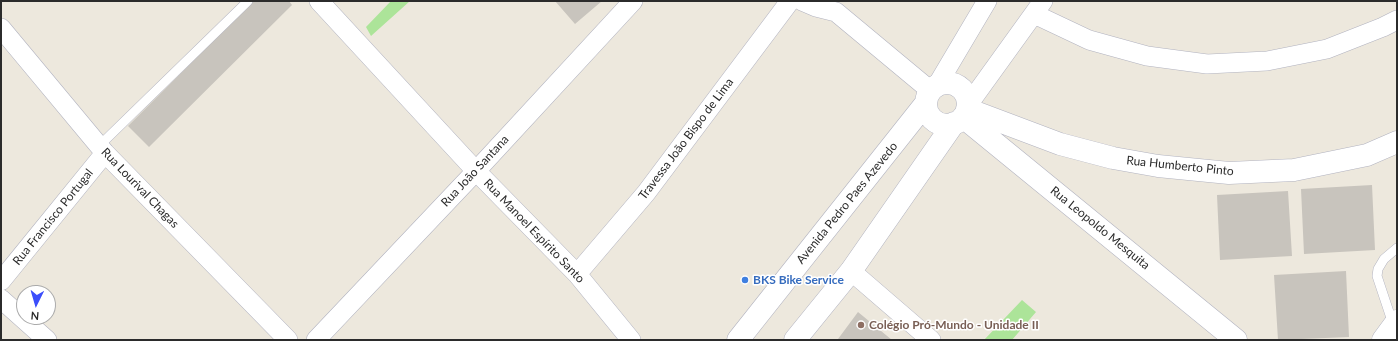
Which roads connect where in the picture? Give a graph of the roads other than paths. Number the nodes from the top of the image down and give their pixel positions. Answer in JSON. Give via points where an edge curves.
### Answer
{"nodes":[{"id":1,"x":248,"y":1,"type":"edge"},
{"id":2,"x":319,"y":1,"type":"edge"},
{"id":3,"x":790,"y":1,"type":"edge"},
{"id":4,"x":802,"y":1,"type":"edge"},
{"id":5,"x":987,"y":1,"type":"edge"},
{"id":6,"x":630,"y":2,"type":"edge"},
{"id":7,"x":833,"y":7,"type":"edge"},
{"id":8,"x":1039,"y":7,"type":"edge"},
{"id":9,"x":1397,"y":20,"type":"edge"},
{"id":10,"x":1,"y":28,"type":"edge"},
{"id":11,"x":931,"y":93,"type":"junction"},
{"id":12,"x":963,"y":114,"type":"junction"},
{"id":13,"x":1397,"y":142,"type":"edge"},
{"id":14,"x":102,"y":150,"type":"junction"},
{"id":15,"x":476,"y":171,"type":"junction"},
{"id":16,"x":1397,"y":248,"type":"edge"},
{"id":17,"x":851,"y":271,"type":"junction"},
{"id":18,"x":577,"y":274,"type":"junction"},
{"id":19,"x":1,"y":281,"type":"edge"},
{"id":20,"x":1,"y":299,"type":"edge"},
{"id":21,"x":1391,"y":329,"type":"edge"},
{"id":22,"x":47,"y":340,"type":"edge"},
{"id":23,"x":288,"y":340,"type":"edge"},
{"id":24,"x":316,"y":340,"type":"edge"},
{"id":25,"x":631,"y":340,"type":"edge"},
{"id":26,"x":738,"y":340,"type":"edge"},
{"id":27,"x":795,"y":340,"type":"edge"},
{"id":28,"x":931,"y":340,"type":"edge"},
{"id":29,"x":1236,"y":340,"type":"edge"}],
"edges":[{"from":1,"to":14,"type":"lane"},
{"from":2,"to":15,"type":"street","name":"Rua Manoel Espírito Santo"},
{"from":3,"to":18,"type":"street","name":"Travessa João Bispo de Lima","via":[[646,193]]},
{"from":4,"to":7,"type":"street","via":[[816,7]]},
{"from":5,"to":11,"type":"street"},
{"from":6,"to":15,"type":"street","name":"Rua João Santana"},
{"from":7,"to":11,"type":"street"},
{"from":8,"to":9,"type":"street","via":[[1089,40],[1147,56],[1207,64],[1267,61],[1327,49],[1383,28]]},
{"from":8,"to":12,"type":"street"},
{"from":10,"to":14,"type":"street","name":"Rua Lourival Chagas"},
{"from":11,"to":12,"type":"street","via":[[949,84],[960,88],[967,98]]},
{"from":11,"to":12,"type":"street","via":[[929,114],[933,119],[949,125]]},
{"from":11,"to":26,"type":"street","name":"Avenida Pedro Paes Azevedo"},
{"from":12,"to":13,"type":"street","name":"Rua Humberto Pinto","via":[[1113,158],[1158,166],[1229,173],[1294,170],[1367,155]]},
{"from":12,"to":17,"type":"street"},
{"from":12,"to":29,"type":"street","name":"Rua Leopoldo Mesquita"},
{"from":14,"to":19,"type":"street","name":"Rua Francisco Portugal"},
{"from":14,"to":23,"type":"street","name":"Rua Lourival Chagas"},
{"from":15,"to":18,"type":"street","name":"Rua Manoel Espírito Santo"},
{"from":15,"to":24,"type":"street","name":"Rua João Santana"},
{"from":16,"to":21,"type":"lane","via":[[1384,259],[1377,276]]},
{"from":17,"to":27,"type":"street"},
{"from":17,"to":28,"type":"street"},
{"from":18,"to":25,"type":"street","name":"Rua Manoel Espírito Santo"},
{"from":20,"to":22,"type":"street"}]}
